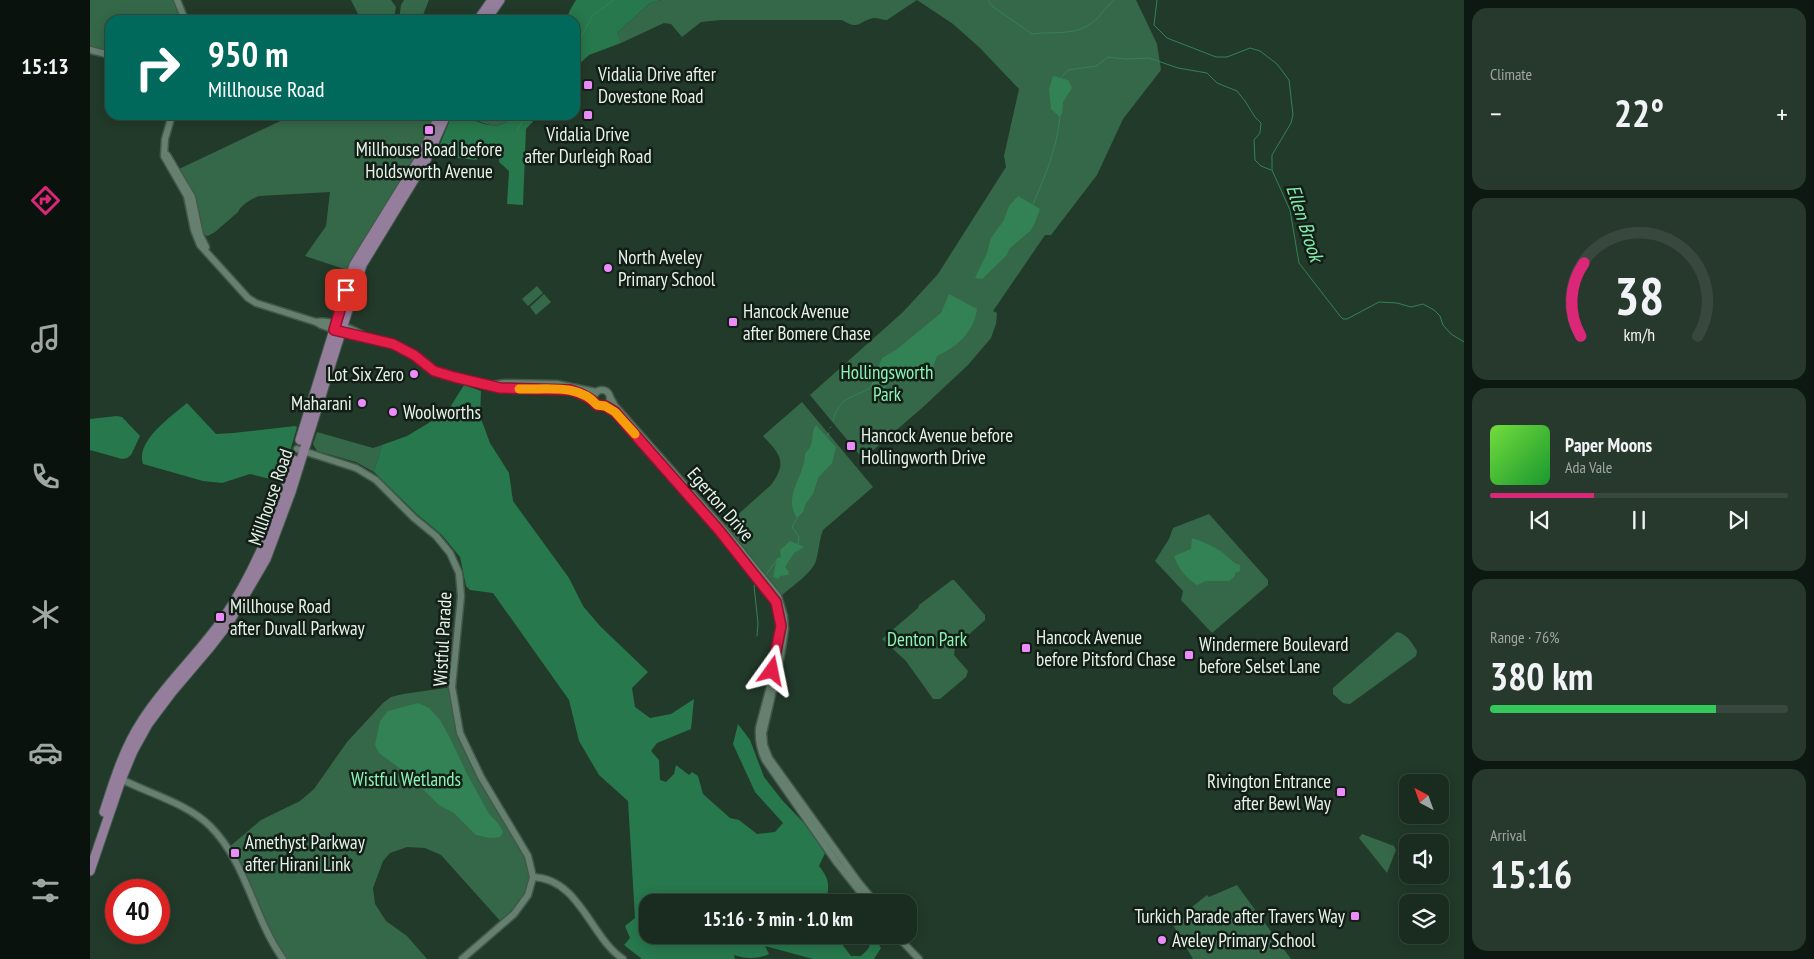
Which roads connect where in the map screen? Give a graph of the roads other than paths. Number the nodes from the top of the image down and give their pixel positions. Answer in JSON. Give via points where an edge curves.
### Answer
{"nodes":[{"id":1,"x":177,"y":0,"type":"edge"},
{"id":2,"x":492,"y":0,"type":"edge"},
{"id":3,"x":500,"y":0,"type":"edge"},
{"id":4,"x":184,"y":15,"type":"edge"},
{"id":5,"x":482,"y":15,"type":"edge"},
{"id":6,"x":490,"y":15,"type":"edge"},
{"id":7,"x":90,"y":50,"type":"edge"},
{"id":8,"x":105,"y":54,"type":"edge"},
{"id":9,"x":170,"y":120,"type":"edge"},
{"id":10,"x":438,"y":120,"type":"edge"},
{"id":11,"x":444,"y":120,"type":"edge"},
{"id":12,"x":338,"y":328,"type":"junction"},
{"id":13,"x":491,"y":385,"type":"junction"},
{"id":14,"x":596,"y":392,"type":"junction"},
{"id":15,"x":610,"y":397,"type":"junction"},
{"id":16,"x":594,"y":401,"type":"junction"},
{"id":17,"x":605,"y":406,"type":"junction"},
{"id":18,"x":300,"y":450,"type":"junction"},
{"id":19,"x":755,"y":572,"type":"junction"},
{"id":20,"x":767,"y":587,"type":"junction"},
{"id":21,"x":118,"y":778,"type":"junction"},
{"id":22,"x":90,"y":852,"type":"edge"},
{"id":23,"x":90,"y":871,"type":"edge"},
{"id":24,"x":533,"y":877,"type":"junction"},
{"id":25,"x":862,"y":894,"type":"edge"},
{"id":26,"x":869,"y":894,"type":"edge"},
{"id":27,"x":905,"y":944,"type":"edge"},
{"id":28,"x":912,"y":944,"type":"edge"},
{"id":29,"x":283,"y":959,"type":"edge"},
{"id":30,"x":462,"y":959,"type":"edge"},
{"id":31,"x":623,"y":959,"type":"edge"},
{"id":32,"x":919,"y":959,"type":"edge"},
{"id":33,"x":925,"y":959,"type":"edge"}],
"edges":[{"from":1,"to":4,"type":"street"},
{"from":2,"to":5,"type":"main road"},
{"from":3,"to":6,"type":"main road"},
{"from":7,"to":8,"type":"street"},
{"from":9,"to":12,"type":"street","name":"Egerton Drive","via":[[164,148],[192,197],[204,244],[215,261],[252,301]]},
{"from":10,"to":12,"type":"main road","name":"Millhouse Road","via":[[420,158],[354,265]]},
{"from":11,"to":12,"type":"main road","name":"Millhouse Road","via":[[426,160],[362,265]]},
{"from":12,"to":13,"type":"street","name":"Egerton Drive","via":[[393,344],[434,371]]},
{"from":12,"to":18,"type":"main road","name":"Millhouse Road"},
{"from":13,"to":14,"type":"street","name":"Egerton Drive","via":[[557,384]]},
{"from":13,"to":16,"type":"street","name":"Egerton Drive","via":[[570,390]]},
{"from":14,"to":15,"type":"street","name":"Egerton Drive","via":[[605,391]]},
{"from":14,"to":16,"type":"street"},
{"from":15,"to":17,"type":"street"},
{"from":15,"to":19,"type":"street","name":"Egerton Drive","via":[[721,526]]},
{"from":16,"to":17,"type":"street","name":"Egerton Drive"},
{"from":17,"to":19,"type":"street","name":"Egerton Drive","via":[[636,435]]},
{"from":18,"to":21,"type":"main road","name":"Millhouse Road","via":[[263,557],[223,619],[142,721]]},
{"from":18,"to":24,"type":"street","name":"Wistful Parade","via":[[356,468],[376,480],[450,553],[459,573],[461,596],[452,687],[460,733],[481,777],[528,856]]},
{"from":19,"to":20,"type":"street","name":"Egerton Drive"},
{"from":20,"to":25,"type":"street","name":"Egerton Drive","via":[[776,602],[781,626],[759,728],[761,752]]},
{"from":20,"to":26,"type":"street","name":"Egerton Drive","via":[[780,603],[785,629],[763,734],[764,745],[769,758]]},
{"from":21,"to":22,"type":"main road","name":"Millhouse Road"},
{"from":21,"to":23,"type":"main road","name":"Millhouse Road"},
{"from":21,"to":29,"type":"street","via":[[180,806],[209,825],[232,852],[263,926]]},
{"from":24,"to":30,"type":"street","via":[[528,895],[514,914]]},
{"from":24,"to":31,"type":"street","via":[[543,878],[567,892]]},
{"from":27,"to":32,"type":"street"},
{"from":28,"to":33,"type":"street"}]}
